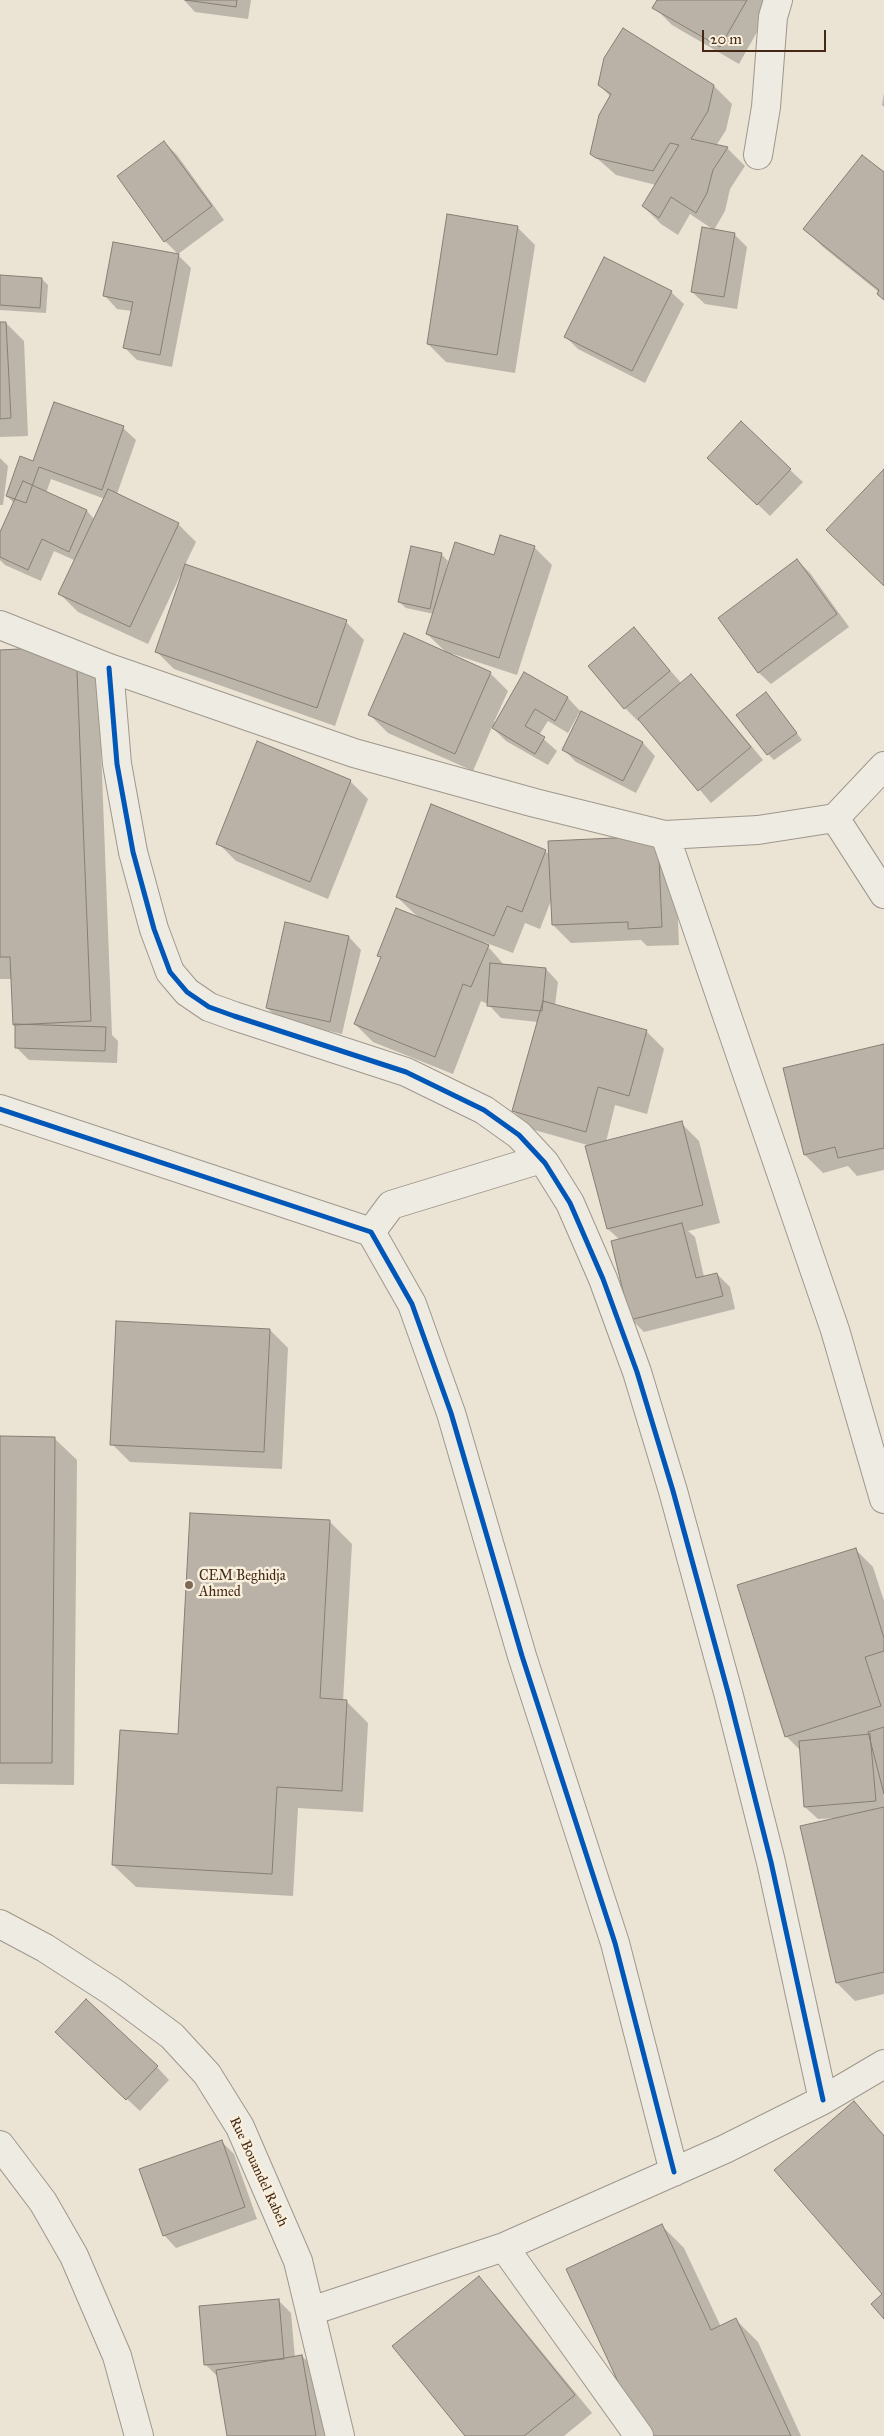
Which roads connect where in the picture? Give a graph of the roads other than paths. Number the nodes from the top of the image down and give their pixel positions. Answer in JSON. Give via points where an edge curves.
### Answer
{"nodes":[{"id":1,"x":778,"y":0,"type":"edge"},
{"id":2,"x":758,"y":155,"type":"dead end"},
{"id":3,"x":0,"y":625,"type":"edge"},
{"id":4,"x":109,"y":668,"type":"junction"},
{"id":5,"x":884,"y":766,"type":"edge"},
{"id":6,"x":835,"y":818,"type":"junction"},
{"id":7,"x":665,"y":835,"type":"junction"},
{"id":8,"x":884,"y":894,"type":"edge"},
{"id":9,"x":0,"y":1109,"type":"edge"},
{"id":10,"x":541,"y":1159,"type":"junction"},
{"id":11,"x":371,"y":1232,"type":"junction"},
{"id":12,"x":884,"y":1499,"type":"edge"},
{"id":13,"x":0,"y":1924,"type":"edge"},
{"id":14,"x":884,"y":2064,"type":"edge"},
{"id":15,"x":823,"y":2100,"type":"junction"},
{"id":16,"x":0,"y":2145,"type":"edge"},
{"id":17,"x":674,"y":2172,"type":"junction"},
{"id":18,"x":504,"y":2247,"type":"junction"},
{"id":19,"x":311,"y":2311,"type":"junction"},
{"id":20,"x":139,"y":2436,"type":"edge"},
{"id":21,"x":340,"y":2436,"type":"edge"},
{"id":22,"x":639,"y":2436,"type":"edge"}],
"edges":[{"from":1,"to":2,"type":"street","via":[[773,17],[766,107]]},
{"from":3,"to":4,"type":"street"},
{"from":4,"to":7,"type":"street","via":[[354,753],[535,804]]},
{"from":4,"to":10,"type":"street","via":[[117,764],[133,852],[154,929],[170,972],[187,992],[208,1007],[406,1072],[484,1110],[519,1135]]},
{"from":5,"to":6,"type":"street"},
{"from":6,"to":7,"type":"street","via":[[758,830]]},
{"from":6,"to":8,"type":"street"},
{"from":7,"to":12,"type":"street","via":[[835,1330]]},
{"from":9,"to":11,"type":"street"},
{"from":10,"to":11,"type":"street","via":[[391,1205]]},
{"from":10,"to":15,"type":"street","via":[[570,1203],[602,1279],[637,1372],[668,1472],[768,1853]]},
{"from":11,"to":17,"type":"street","via":[[412,1304],[450,1413],[522,1656],[615,1943]]},
{"from":13,"to":19,"type":"street","name":"Rue Bouandel Rabeh","via":[[45,1948],[113,1992],[172,2036],[207,2074],[240,2127],[259,2170],[298,2261]]},
{"from":14,"to":15,"type":"street"},
{"from":15,"to":17,"type":"street"},
{"from":16,"to":20,"type":"street","via":[[43,2202],[74,2256],[116,2356]]},
{"from":17,"to":18,"type":"street"},
{"from":18,"to":19,"type":"street"},
{"from":18,"to":22,"type":"street"},
{"from":19,"to":21,"type":"street","name":"Rue Bouandel Rabeh"}]}
